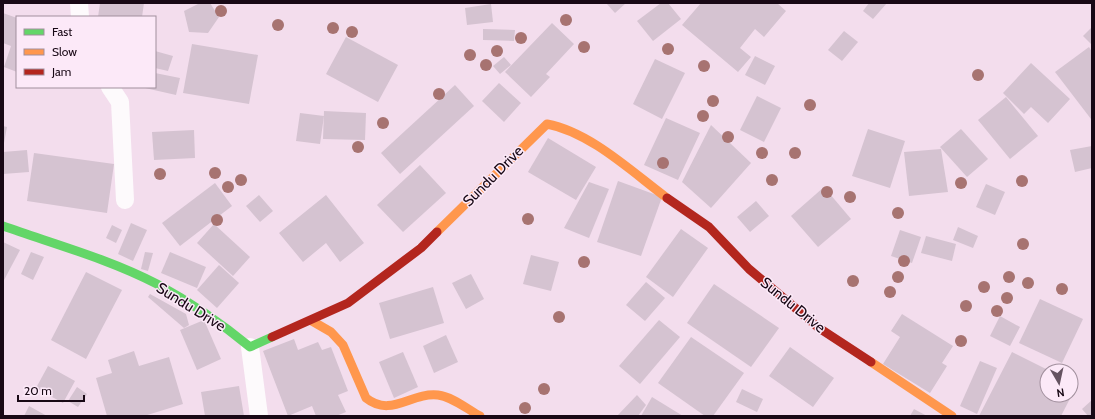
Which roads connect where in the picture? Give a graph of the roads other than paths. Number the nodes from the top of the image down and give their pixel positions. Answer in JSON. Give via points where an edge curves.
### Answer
{"nodes":[{"id":1,"x":80,"y":3,"type":"edge"},
{"id":2,"x":80,"y":16,"type":"edge"},
{"id":3,"x":111,"y":88,"type":"edge"},
{"id":4,"x":125,"y":200,"type":"dead end"},
{"id":5,"x":3,"y":226,"type":"edge"},
{"id":6,"x":312,"y":321,"type":"junction"},
{"id":7,"x":250,"y":348,"type":"junction"},
{"id":8,"x":474,"y":415,"type":"edge"},
{"id":9,"x":259,"y":416,"type":"edge"},
{"id":10,"x":952,"y":416,"type":"edge"}],
"edges":[{"from":1,"to":2,"type":"street"},
{"from":3,"to":4,"type":"street","via":[[120,102]]},
{"from":5,"to":7,"type":"street","name":"Sundu Drive","via":[[98,259],[156,284],[215,319]]},
{"from":6,"to":7,"type":"street","name":"Sundu Drive"},
{"from":6,"to":8,"type":"street","via":[[331,332],[343,345],[371,404],[379,408],[389,408],[437,395],[447,398]]},
{"from":6,"to":10,"type":"street","name":"Sundu Drive","via":[[348,303],[421,248],[547,124],[563,127],[608,153],[678,207],[709,227],[749,269],[819,328]]},
{"from":7,"to":9,"type":"street"}]}
